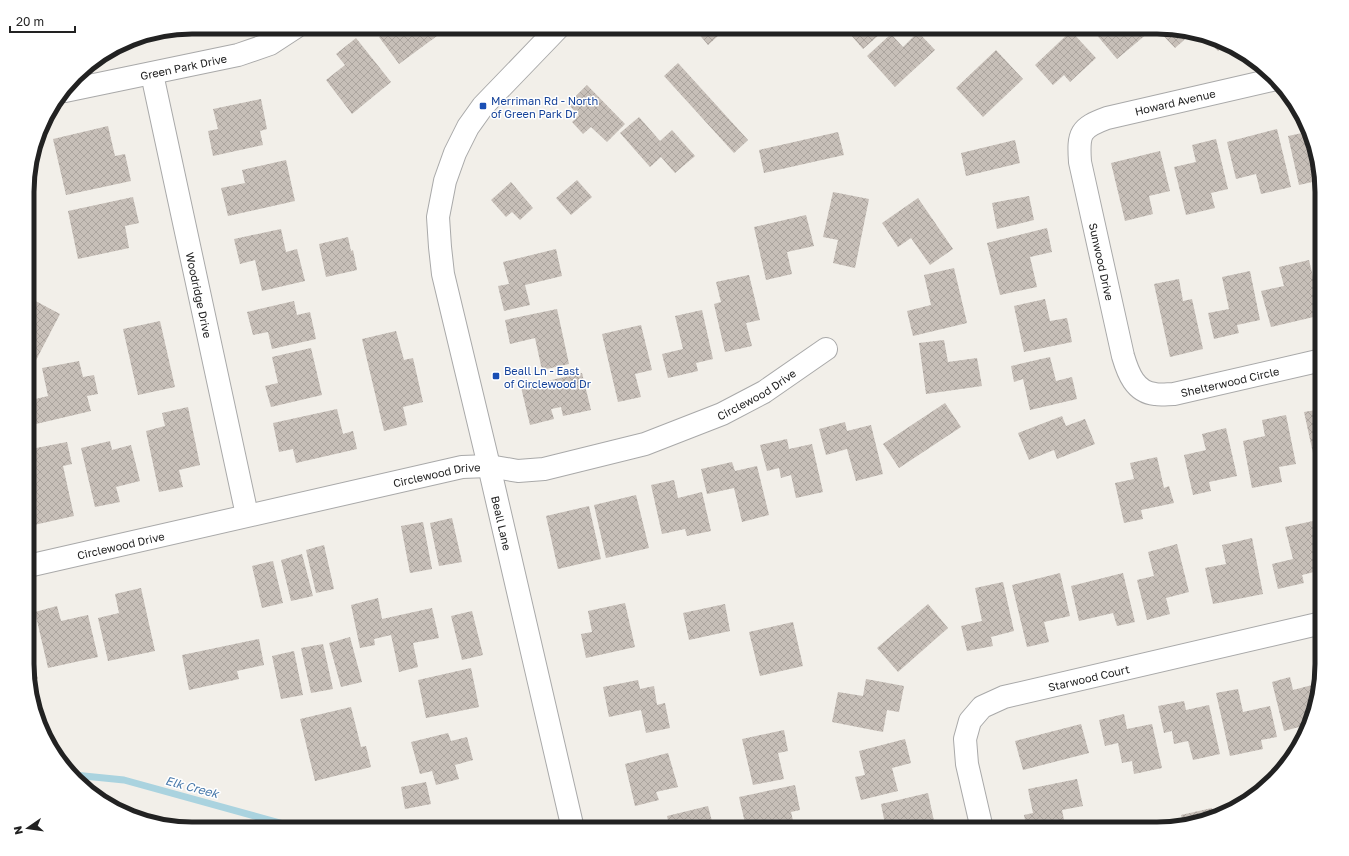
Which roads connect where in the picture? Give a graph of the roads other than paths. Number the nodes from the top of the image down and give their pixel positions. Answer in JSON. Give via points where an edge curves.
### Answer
{"nodes":[{"id":1,"x":285,"y":34,"type":"edge"},
{"id":2,"x":552,"y":34,"type":"edge"},
{"id":3,"x":152,"y":74,"type":"junction"},
{"id":4,"x":1270,"y":81,"type":"edge"},
{"id":5,"x":72,"y":90,"type":"edge"},
{"id":6,"x":1082,"y":132,"type":"joint"},
{"id":7,"x":826,"y":349,"type":"dead end"},
{"id":8,"x":1315,"y":362,"type":"edge"},
{"id":9,"x":1138,"y":387,"type":"joint"},
{"id":10,"x":489,"y":466,"type":"junction"},
{"id":11,"x":247,"y":515,"type":"junction"},
{"id":12,"x":34,"y":565,"type":"edge"},
{"id":13,"x":1315,"y":625,"type":"edge"},
{"id":14,"x":571,"y":822,"type":"edge"},
{"id":15,"x":980,"y":822,"type":"edge"}],
"edges":[{"from":1,"to":3,"type":"street","name":"Green Park Drive","via":[[270,44],[238,55]]},
{"from":2,"to":10,"type":"street","name":"Beall Lane","via":[[483,106],[468,126],[445,181],[438,217],[443,274]]},
{"from":3,"to":5,"type":"street","name":"Green Park Drive"},
{"from":3,"to":11,"type":"street","name":"Woodridge Drive"},
{"from":4,"to":6,"type":"street","name":"Howard Avenue","via":[[1107,118],[1091,124]]},
{"from":6,"to":9,"type":"street","name":"Sunwood Drive","via":[[1078,145],[1083,177],[1123,356],[1128,373]]},
{"from":7,"to":10,"type":"street","name":"Circlewood Drive","via":[[764,392],[722,414],[645,444],[544,469],[518,471]]},
{"from":8,"to":9,"type":"street","name":"Shelterwood Circle","via":[[1174,394],[1154,394]]},
{"from":10,"to":11,"type":"street","name":"Circlewood Drive","via":[[462,467]]},
{"from":10,"to":14,"type":"street","name":"Beall Lane"},
{"from":11,"to":12,"type":"street","name":"Circlewood Drive"},
{"from":13,"to":15,"type":"street","name":"Starwood Court","via":[[1004,697],[982,707],[970,721],[965,739],[967,764]]}]}
